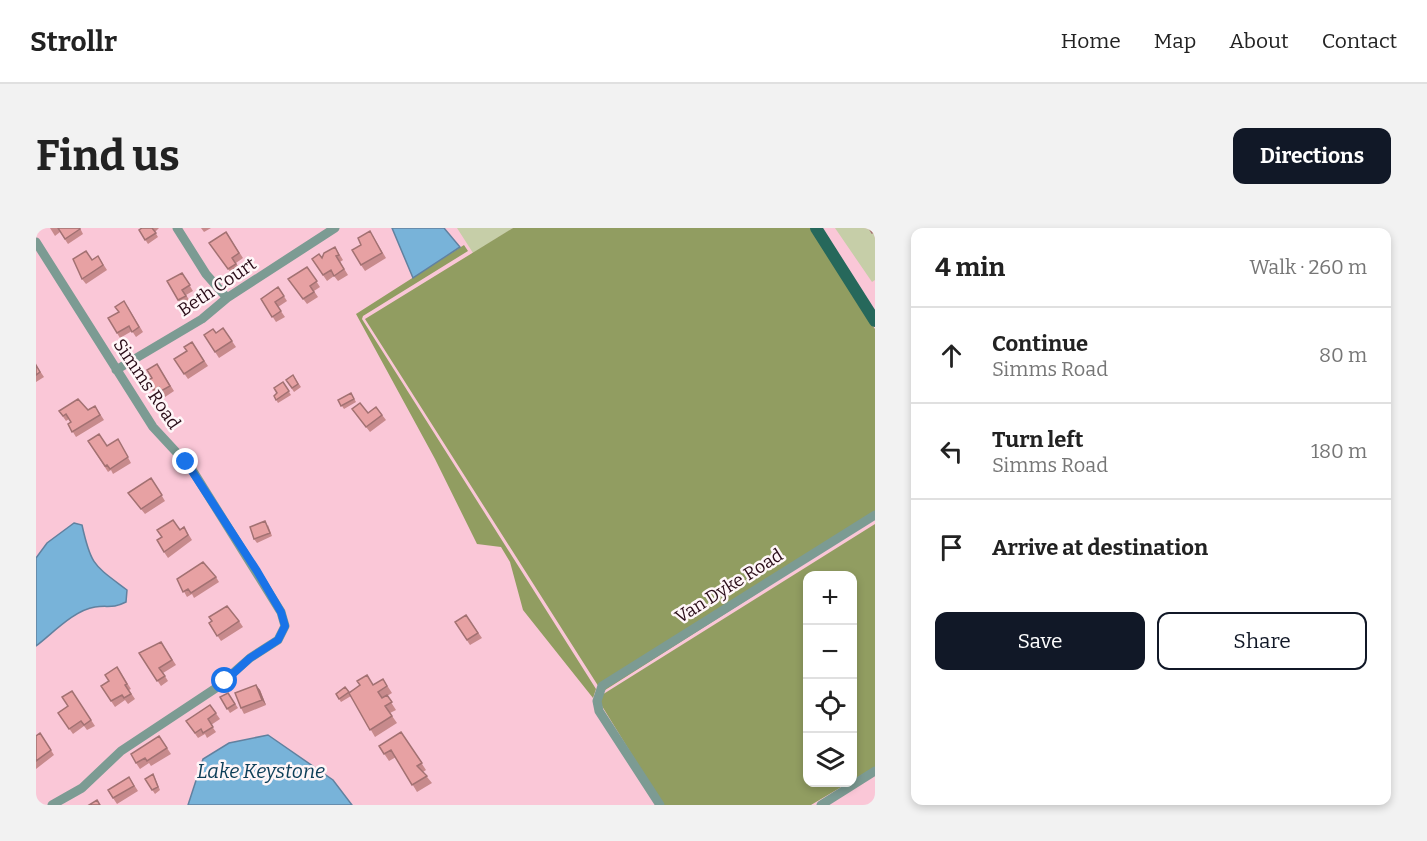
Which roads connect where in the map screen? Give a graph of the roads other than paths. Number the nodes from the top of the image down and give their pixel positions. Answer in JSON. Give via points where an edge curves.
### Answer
{"nodes":[{"id":1,"x":177,"y":228,"type":"edge"},
{"id":2,"x":335,"y":228,"type":"edge"},
{"id":3,"x":816,"y":228,"type":"edge"},
{"id":4,"x":826,"y":228,"type":"edge"},
{"id":5,"x":36,"y":244,"type":"edge"},
{"id":6,"x":227,"y":298,"type":"junction"},
{"id":7,"x":875,"y":306,"type":"edge"},
{"id":8,"x":875,"y":321,"type":"edge"},
{"id":9,"x":116,"y":370,"type":"junction"},
{"id":10,"x":875,"y":515,"type":"edge"},
{"id":11,"x":875,"y":771,"type":"edge"},
{"id":12,"x":52,"y":805,"type":"edge"},
{"id":13,"x":660,"y":805,"type":"edge"},
{"id":14,"x":821,"y":805,"type":"edge"}],
"edges":[{"from":1,"to":6,"type":"street","via":[[206,274]]},
{"from":2,"to":6,"type":"street","name":"Beth Court"},
{"from":3,"to":8,"type":"main road"},
{"from":4,"to":7,"type":"main road"},
{"from":5,"to":9,"type":"street","name":"Simms Road"},
{"from":6,"to":9,"type":"street","name":"Beth Court","via":[[202,319]]},
{"from":9,"to":12,"type":"street","name":"Simms Road","via":[[153,427],[191,468],[281,612],[285,626],[278,640],[216,688],[121,751],[96,777]]},
{"from":10,"to":13,"type":"street","name":"Van Dyke Road","via":[[602,686],[598,711]]},
{"from":11,"to":14,"type":"street"}]}
